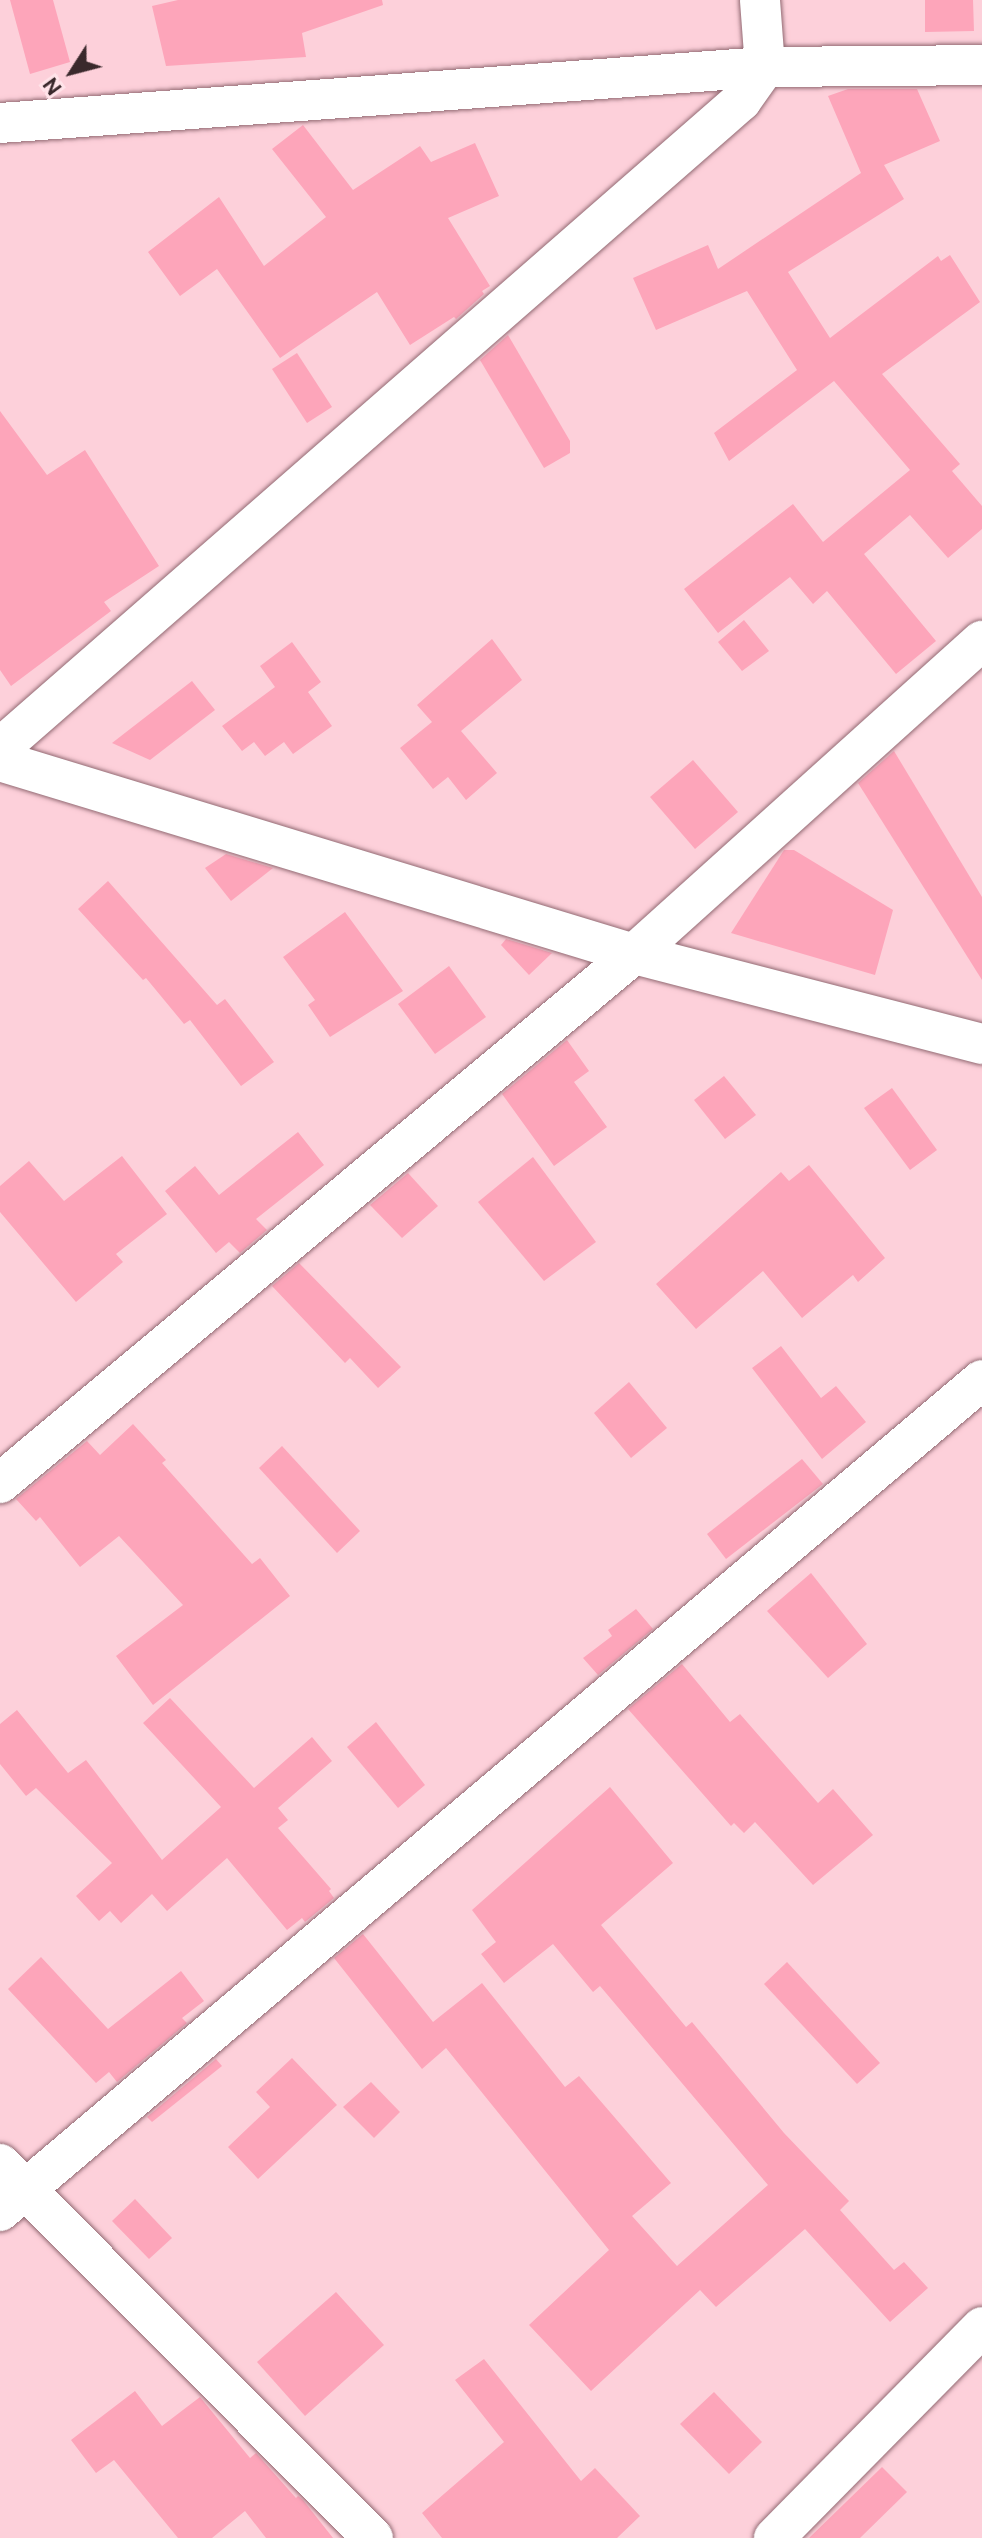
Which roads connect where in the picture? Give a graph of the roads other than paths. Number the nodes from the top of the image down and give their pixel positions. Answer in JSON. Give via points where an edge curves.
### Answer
{"nodes":[{"id":1,"x":760,"y":0,"type":"edge"},
{"id":2,"x":982,"y":65,"type":"edge"},
{"id":3,"x":765,"y":67,"type":"junction"},
{"id":4,"x":0,"y":123,"type":"edge"},
{"id":5,"x":982,"y":641,"type":"edge"},
{"id":6,"x":0,"y":748,"type":"edge"},
{"id":7,"x":0,"y":761,"type":"edge"},
{"id":8,"x":634,"y":954,"type":"junction"},
{"id":9,"x":982,"y":1044,"type":"edge"},
{"id":10,"x":982,"y":1380,"type":"edge"},
{"id":11,"x":0,"y":1483,"type":"edge"},
{"id":12,"x":9,"y":2188,"type":"edge"},
{"id":13,"x":982,"y":2327,"type":"edge"},
{"id":14,"x":373,"y":2538,"type":"edge"},
{"id":15,"x":774,"y":2538,"type":"edge"}],
"edges":[{"from":1,"to":3,"type":"street"},
{"from":2,"to":3,"type":"street"},
{"from":3,"to":4,"type":"street"},
{"from":3,"to":6,"type":"street","via":[[741,101]]},
{"from":5,"to":8,"type":"street"},
{"from":7,"to":8,"type":"street"},
{"from":8,"to":9,"type":"street"},
{"from":8,"to":11,"type":"street"},
{"from":10,"to":12,"type":"street"},
{"from":12,"to":14,"type":"street"},
{"from":13,"to":15,"type":"street"}]}
